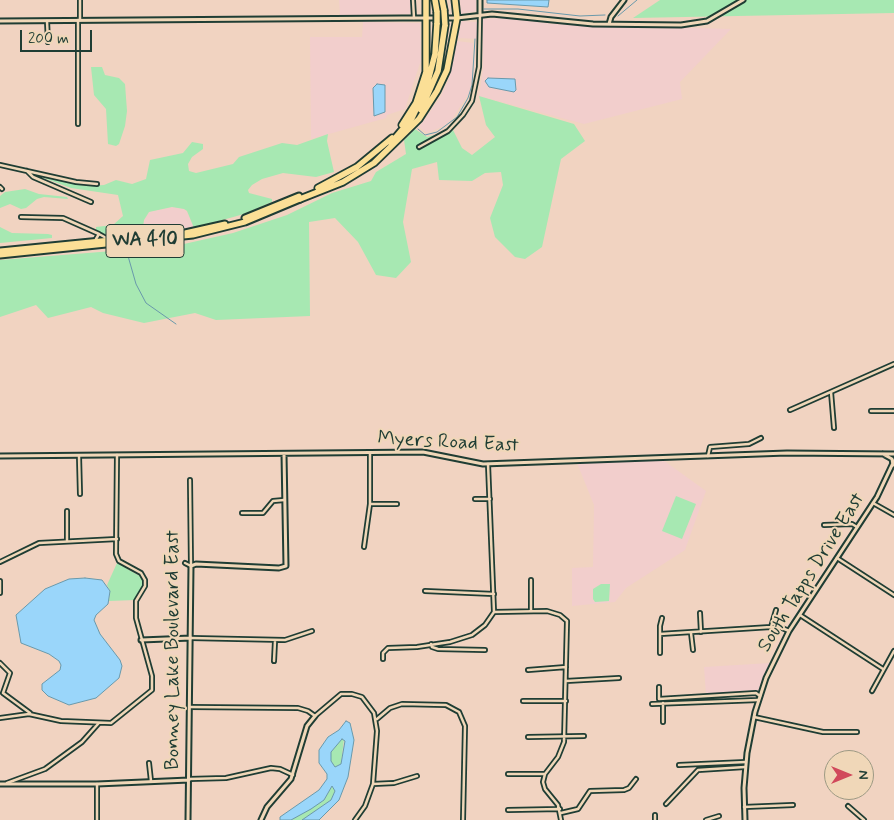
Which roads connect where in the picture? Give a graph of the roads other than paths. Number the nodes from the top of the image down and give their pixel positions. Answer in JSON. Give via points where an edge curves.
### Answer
{"nodes":[{"id":1,"x":80,"y":0,"type":"edge"},
{"id":2,"x":413,"y":0,"type":"edge"},
{"id":3,"x":426,"y":0,"type":"edge"},
{"id":4,"x":435,"y":0,"type":"edge"},
{"id":5,"x":442,"y":0,"type":"edge"},
{"id":6,"x":455,"y":0,"type":"edge"},
{"id":7,"x":480,"y":0,"type":"edge"},
{"id":8,"x":624,"y":0,"type":"edge"},
{"id":9,"x":743,"y":0,"type":"edge"},
{"id":10,"x":480,"y":15,"type":"junction"},
{"id":11,"x":414,"y":18,"type":"junction"},
{"id":12,"x":426,"y":18,"type":"junction"},
{"id":13,"x":457,"y":18,"type":"junction"},
{"id":14,"x":79,"y":20,"type":"junction"},
{"id":15,"x":0,"y":21,"type":"edge"},
{"id":16,"x":47,"y":21,"type":"junction"},
{"id":17,"x":609,"y":24,"type":"junction"},
{"id":18,"x":48,"y":42,"type":"dead end"},
{"id":19,"x":78,"y":124,"type":"dead end"},
{"id":20,"x":408,"y":131,"type":"junction"},
{"id":21,"x":419,"y":147,"type":"dead end"},
{"id":22,"x":0,"y":165,"type":"edge"},
{"id":23,"x":26,"y":170,"type":"junction"},
{"id":24,"x":97,"y":184,"type":"dead end"},
{"id":25,"x":318,"y":188,"type":"junction"},
{"id":26,"x":300,"y":198,"type":"junction"},
{"id":27,"x":91,"y":202,"type":"dead end"},
{"id":28,"x":21,"y":217,"type":"dead end"},
{"id":29,"x":99,"y":234,"type":"junction"},
{"id":30,"x":110,"y":240,"type":"junction"},
{"id":31,"x":83,"y":243,"type":"junction"},
{"id":32,"x":0,"y":250,"type":"edge"},
{"id":33,"x":0,"y":255,"type":"edge"},
{"id":34,"x":894,"y":364,"type":"edge"},
{"id":35,"x":831,"y":392,"type":"junction"},
{"id":36,"x":790,"y":410,"type":"dead end"},
{"id":37,"x":871,"y":411,"type":"dead end"},
{"id":38,"x":894,"y":411,"type":"edge"},
{"id":39,"x":834,"y":428,"type":"dead end"},
{"id":40,"x":761,"y":438,"type":"dead end"},
{"id":41,"x":370,"y":453,"type":"junction"},
{"id":42,"x":878,"y":453,"type":"junction"},
{"id":43,"x":284,"y":454,"type":"junction"},
{"id":44,"x":894,"y":454,"type":"edge"},
{"id":45,"x":117,"y":455,"type":"junction"},
{"id":46,"x":0,"y":456,"type":"edge"},
{"id":47,"x":79,"y":456,"type":"junction"},
{"id":48,"x":708,"y":456,"type":"junction"},
{"id":49,"x":893,"y":463,"type":"edge"},
{"id":50,"x":488,"y":464,"type":"junction"},
{"id":51,"x":190,"y":480,"type":"dead end"},
{"id":52,"x":80,"y":494,"type":"dead end"},
{"id":53,"x":475,"y":499,"type":"dead end"},
{"id":54,"x":490,"y":499,"type":"junction"},
{"id":55,"x":284,"y":500,"type":"junction"},
{"id":56,"x":873,"y":503,"type":"junction"},
{"id":57,"x":370,"y":504,"type":"junction"},
{"id":58,"x":397,"y":504,"type":"dead end"},
{"id":59,"x":67,"y":511,"type":"dead end"},
{"id":60,"x":242,"y":513,"type":"dead end"},
{"id":61,"x":894,"y":515,"type":"edge"},
{"id":62,"x":824,"y":525,"type":"dead end"},
{"id":63,"x":857,"y":527,"type":"junction"},
{"id":64,"x":116,"y":539,"type":"junction"},
{"id":65,"x":67,"y":540,"type":"junction"},
{"id":66,"x":364,"y":547,"type":"dead end"},
{"id":67,"x":837,"y":558,"type":"junction"},
{"id":68,"x":0,"y":562,"type":"edge"},
{"id":69,"x":185,"y":563,"type":"dead end"},
{"id":70,"x":191,"y":566,"type":"junction"},
{"id":71,"x":531,"y":580,"type":"dead end"},
{"id":72,"x":0,"y":581,"type":"edge"},
{"id":73,"x":425,"y":591,"type":"dead end"},
{"id":74,"x":0,"y":592,"type":"edge"},
{"id":75,"x":494,"y":594,"type":"junction"},
{"id":76,"x":894,"y":595,"type":"edge"},
{"id":77,"x":776,"y":610,"type":"dead end"},
{"id":78,"x":494,"y":612,"type":"junction"},
{"id":79,"x":531,"y":612,"type":"junction"},
{"id":80,"x":700,"y":613,"type":"dead end"},
{"id":81,"x":800,"y":615,"type":"junction"},
{"id":82,"x":662,"y":618,"type":"dead end"},
{"id":83,"x":771,"y":628,"type":"junction"},
{"id":84,"x":312,"y":631,"type":"dead end"},
{"id":85,"x":789,"y":631,"type":"junction"},
{"id":86,"x":701,"y":632,"type":"junction"},
{"id":87,"x":691,"y":633,"type":"junction"},
{"id":88,"x":660,"y":634,"type":"junction"},
{"id":89,"x":191,"y":638,"type":"junction"},
{"id":90,"x":140,"y":640,"type":"junction"},
{"id":91,"x":275,"y":641,"type":"junction"},
{"id":92,"x":431,"y":644,"type":"junction"},
{"id":93,"x":485,"y":650,"type":"dead end"},
{"id":94,"x":693,"y":650,"type":"dead end"},
{"id":95,"x":894,"y":650,"type":"edge"},
{"id":96,"x":660,"y":654,"type":"dead end"},
{"id":97,"x":383,"y":659,"type":"dead end"},
{"id":98,"x":274,"y":661,"type":"dead end"},
{"id":99,"x":0,"y":663,"type":"edge"},
{"id":100,"x":566,"y":667,"type":"junction"},
{"id":101,"x":528,"y":670,"type":"dead end"},
{"id":102,"x":883,"y":670,"type":"junction"},
{"id":103,"x":566,"y":680,"type":"junction"},
{"id":104,"x":659,"y":687,"type":"dead end"},
{"id":105,"x":872,"y":691,"type":"dead end"},
{"id":106,"x":2,"y":693,"type":"edge"},
{"id":107,"x":759,"y":698,"type":"junction"},
{"id":108,"x":523,"y":701,"type":"dead end"},
{"id":109,"x":566,"y":701,"type":"junction"},
{"id":110,"x":663,"y":703,"type":"junction"},
{"id":111,"x":652,"y":704,"type":"dead end"},
{"id":112,"x":190,"y":707,"type":"junction"},
{"id":113,"x":32,"y":714,"type":"junction"},
{"id":114,"x":315,"y":716,"type":"junction"},
{"id":115,"x":754,"y":717,"type":"junction"},
{"id":116,"x":0,"y":718,"type":"edge"},
{"id":117,"x":377,"y":719,"type":"junction"},
{"id":118,"x":663,"y":722,"type":"dead end"},
{"id":119,"x":98,"y":724,"type":"junction"},
{"id":120,"x":857,"y":732,"type":"dead end"},
{"id":121,"x":565,"y":736,"type":"junction"},
{"id":122,"x":584,"y":736,"type":"dead end"},
{"id":123,"x":528,"y":737,"type":"dead end"},
{"id":124,"x":149,"y":763,"type":"dead end"},
{"id":125,"x":679,"y":765,"type":"dead end"},
{"id":126,"x":745,"y":765,"type":"junction"},
{"id":127,"x":508,"y":774,"type":"dead end"},
{"id":128,"x":545,"y":774,"type":"junction"},
{"id":129,"x":293,"y":775,"type":"junction"},
{"id":130,"x":417,"y":776,"type":"dead end"},
{"id":131,"x":636,"y":779,"type":"dead end"},
{"id":132,"x":188,"y":780,"type":"junction"},
{"id":133,"x":151,"y":782,"type":"junction"},
{"id":134,"x":0,"y":784,"type":"edge"},
{"id":135,"x":5,"y":784,"type":"junction"},
{"id":136,"x":97,"y":784,"type":"junction"},
{"id":137,"x":373,"y":784,"type":"junction"},
{"id":138,"x":666,"y":804,"type":"dead end"},
{"id":139,"x":793,"y":805,"type":"dead end"},
{"id":140,"x":848,"y":806,"type":"dead end"},
{"id":141,"x":744,"y":807,"type":"junction"},
{"id":142,"x":508,"y":810,"type":"dead end"},
{"id":143,"x":560,"y":811,"type":"junction"},
{"id":144,"x":655,"y":815,"type":"dead end"},
{"id":145,"x":719,"y":816,"type":"dead end"},
{"id":146,"x":97,"y":820,"type":"edge"},
{"id":147,"x":188,"y":820,"type":"edge"},
{"id":148,"x":261,"y":820,"type":"edge"},
{"id":149,"x":355,"y":820,"type":"edge"},
{"id":150,"x":463,"y":820,"type":"edge"},
{"id":151,"x":561,"y":820,"type":"edge"},
{"id":152,"x":655,"y":820,"type":"edge"},
{"id":153,"x":706,"y":820,"type":"edge"},
{"id":154,"x":745,"y":820,"type":"edge"},
{"id":155,"x":864,"y":820,"type":"edge"}],
"edges":[{"from":1,"to":14,"type":"street"},
{"from":2,"to":11,"type":"street"},
{"from":3,"to":12,"type":"highway"},
{"from":4,"to":25,"type":"highway","number":"WA 410","bridge":true,"via":[[436,44],[430,76],[412,118],[374,158],[348,175]]},
{"from":5,"to":20,"type":"highway","number":"WA 410","bridge":true,"via":[[445,25],[436,78]]},
{"from":6,"to":13,"type":"highway"},
{"from":7,"to":10,"type":"street"},
{"from":8,"to":17,"type":"street"},
{"from":9,"to":17,"type":"street","via":[[719,15],[694,24]]},
{"from":10,"to":13,"type":"street"},
{"from":10,"to":17,"type":"street","via":[[505,14]]},
{"from":10,"to":21,"type":"street","via":[[479,67],[472,101],[448,131]]},
{"from":11,"to":12,"type":"street"},
{"from":11,"to":14,"type":"street"},
{"from":12,"to":13,"type":"street"},
{"from":12,"to":25,"type":"highway","via":[[426,72],[405,122],[370,158]]},
{"from":13,"to":20,"type":"highway","via":[[444,78],[425,111]]},
{"from":14,"to":16,"type":"street"},
{"from":14,"to":19,"type":"street"},
{"from":15,"to":16,"type":"street"},
{"from":16,"to":18,"type":"street"},
{"from":20,"to":26,"type":"highway","number":"WA 410","via":[[386,153],[359,172]]},
{"from":22,"to":23,"type":"street"},
{"from":23,"to":24,"type":"street"},
{"from":23,"to":27,"type":"street","via":[[33,177]]},
{"from":25,"to":26,"type":"highway","number":"WA 410"},
{"from":26,"to":30,"type":"highway","number":"WA 410","via":[[223,225]]},
{"from":26,"to":33,"type":"highway","number":"WA 410","via":[[245,222],[204,233]]},
{"from":28,"to":29,"type":"street","via":[[66,218]]},
{"from":29,"to":30,"type":"street"},
{"from":29,"to":31,"type":"street","via":[[96,240]]},
{"from":30,"to":31,"type":"highway","number":"WA 410"},
{"from":31,"to":32,"type":"highway","number":"WA 410"},
{"from":34,"to":35,"type":"street"},
{"from":35,"to":36,"type":"street"},
{"from":35,"to":39,"type":"street"},
{"from":37,"to":38,"type":"street"},
{"from":40,"to":48,"type":"street","via":[[749,444],[709,448]]},
{"from":41,"to":43,"type":"street","name":"Myers Road East"},
{"from":41,"to":50,"type":"street","name":"Myers Road East","via":[[436,453]]},
{"from":41,"to":57,"type":"street"},
{"from":42,"to":44,"type":"street","name":"Myers Road East"},
{"from":42,"to":48,"type":"street","name":"Myers Road East"},
{"from":42,"to":49,"type":"street","via":[[889,456]]},
{"from":43,"to":45,"type":"street","name":"Myers Road East"},
{"from":43,"to":55,"type":"street"},
{"from":45,"to":47,"type":"street","name":"Myers Road East"},
{"from":45,"to":64,"type":"street"},
{"from":46,"to":47,"type":"street","name":"Myers Road East"},
{"from":47,"to":52,"type":"street"},
{"from":48,"to":50,"type":"street","name":"Myers Road East"},
{"from":49,"to":56,"type":"street","name":"South Tapps Drive East"},
{"from":50,"to":54,"type":"street"},
{"from":51,"to":70,"type":"street","name":"Bonney Lake Boulevard East"},
{"from":53,"to":54,"type":"street"},
{"from":54,"to":75,"type":"street"},
{"from":55,"to":60,"type":"street","via":[[273,501],[263,513]]},
{"from":55,"to":70,"type":"street","via":[[285,567]]},
{"from":56,"to":61,"type":"street"},
{"from":56,"to":63,"type":"street","name":"South Tapps Drive East"},
{"from":57,"to":58,"type":"street"},
{"from":57,"to":66,"type":"street"},
{"from":59,"to":65,"type":"street"},
{"from":62,"to":63,"type":"street","via":[[852,524]]},
{"from":63,"to":67,"type":"street","name":"South Tapps Drive East"},
{"from":64,"to":65,"type":"street"},
{"from":64,"to":90,"type":"street","via":[[118,560],[145,580],[136,605]]},
{"from":65,"to":68,"type":"street","via":[[31,546]]},
{"from":67,"to":76,"type":"street"},
{"from":67,"to":81,"type":"street","name":"South Tapps Drive East"},
{"from":69,"to":70,"type":"street"},
{"from":70,"to":89,"type":"street","name":"Bonney Lake Boulevard East"},
{"from":71,"to":79,"type":"street"},
{"from":72,"to":74,"type":"street"},
{"from":73,"to":75,"type":"street"},
{"from":75,"to":78,"type":"street"},
{"from":77,"to":83,"type":"street"},
{"from":78,"to":79,"type":"street"},
{"from":78,"to":92,"type":"street","via":[[472,635]]},
{"from":79,"to":100,"type":"street","via":[[551,612],[566,619]]},
{"from":80,"to":86,"type":"street"},
{"from":81,"to":85,"type":"street","name":"South Tapps Drive East"},
{"from":81,"to":102,"type":"street"},
{"from":82,"to":88,"type":"street"},
{"from":83,"to":85,"type":"street"},
{"from":83,"to":86,"type":"street"},
{"from":84,"to":91,"type":"street","via":[[292,639]]},
{"from":85,"to":107,"type":"street","name":"South Tapps Drive East"},
{"from":86,"to":87,"type":"street"},
{"from":87,"to":88,"type":"street"},
{"from":87,"to":94,"type":"street"},
{"from":88,"to":96,"type":"street"},
{"from":89,"to":90,"type":"street"},
{"from":89,"to":91,"type":"street"},
{"from":89,"to":112,"type":"street","name":"Bonney Lake Boulevard East"},
{"from":90,"to":119,"type":"street","via":[[152,690],[114,722]]},
{"from":91,"to":98,"type":"street"},
{"from":92,"to":93,"type":"street","via":[[438,648]]},
{"from":92,"to":97,"type":"street","via":[[386,649]]},
{"from":95,"to":102,"type":"street"},
{"from":99,"to":106,"type":"street","via":[[10,674]]},
{"from":100,"to":101,"type":"street"},
{"from":100,"to":103,"type":"street"},
{"from":102,"to":105,"type":"street"},
{"from":103,"to":103,"type":"street","via":[[619,678]]},
{"from":103,"to":109,"type":"street"},
{"from":104,"to":107,"type":"street","via":[[659,699],[756,693]]},
{"from":106,"to":113,"type":"street"},
{"from":107,"to":110,"type":"street"},
{"from":107,"to":115,"type":"street","name":"South Tapps Drive East"},
{"from":108,"to":109,"type":"street"},
{"from":109,"to":121,"type":"street"},
{"from":110,"to":111,"type":"street"},
{"from":110,"to":118,"type":"street"},
{"from":112,"to":114,"type":"street","via":[[298,708]]},
{"from":112,"to":132,"type":"street","name":"Bonney Lake Boulevard East"},
{"from":113,"to":116,"type":"street"},
{"from":113,"to":119,"type":"street","via":[[61,721]]},
{"from":114,"to":117,"type":"street","via":[[338,695],[352,694],[367,702]]},
{"from":114,"to":129,"type":"street","via":[[307,726]]},
{"from":115,"to":120,"type":"street","via":[[826,732]]},
{"from":115,"to":126,"type":"street","name":"South Tapps Drive East"},
{"from":117,"to":137,"type":"street"},
{"from":117,"to":150,"type":"street","via":[[390,708],[402,704],[446,705],[459,712],[466,726]]},
{"from":119,"to":135,"type":"street","via":[[82,742],[45,769]]},
{"from":121,"to":122,"type":"street"},
{"from":121,"to":123,"type":"street"},
{"from":121,"to":128,"type":"street","via":[[558,757]]},
{"from":124,"to":133,"type":"street"},
{"from":125,"to":126,"type":"street"},
{"from":126,"to":138,"type":"street","via":[[698,770]]},
{"from":126,"to":141,"type":"street","name":"South Tapps Drive East"},
{"from":127,"to":128,"type":"street"},
{"from":128,"to":143,"type":"street","via":[[544,787]]},
{"from":129,"to":132,"type":"street","via":[[271,768],[226,778]]},
{"from":129,"to":148,"type":"street","via":[[267,807]]},
{"from":130,"to":137,"type":"street","via":[[394,784]]},
{"from":131,"to":143,"type":"street","via":[[630,788],[624,790],[590,791],[578,809]]},
{"from":132,"to":133,"type":"street"},
{"from":132,"to":147,"type":"street","name":"Bonney Lake Boulevard East"},
{"from":133,"to":136,"type":"street"},
{"from":134,"to":135,"type":"street"},
{"from":135,"to":136,"type":"street"},
{"from":136,"to":146,"type":"street"},
{"from":137,"to":149,"type":"street","via":[[365,806]]},
{"from":139,"to":141,"type":"street"},
{"from":140,"to":155,"type":"street"},
{"from":141,"to":154,"type":"street","name":"South Tapps Drive East"},
{"from":142,"to":143,"type":"street"},
{"from":143,"to":151,"type":"street"},
{"from":144,"to":152,"type":"street"},
{"from":145,"to":153,"type":"street"}]}
